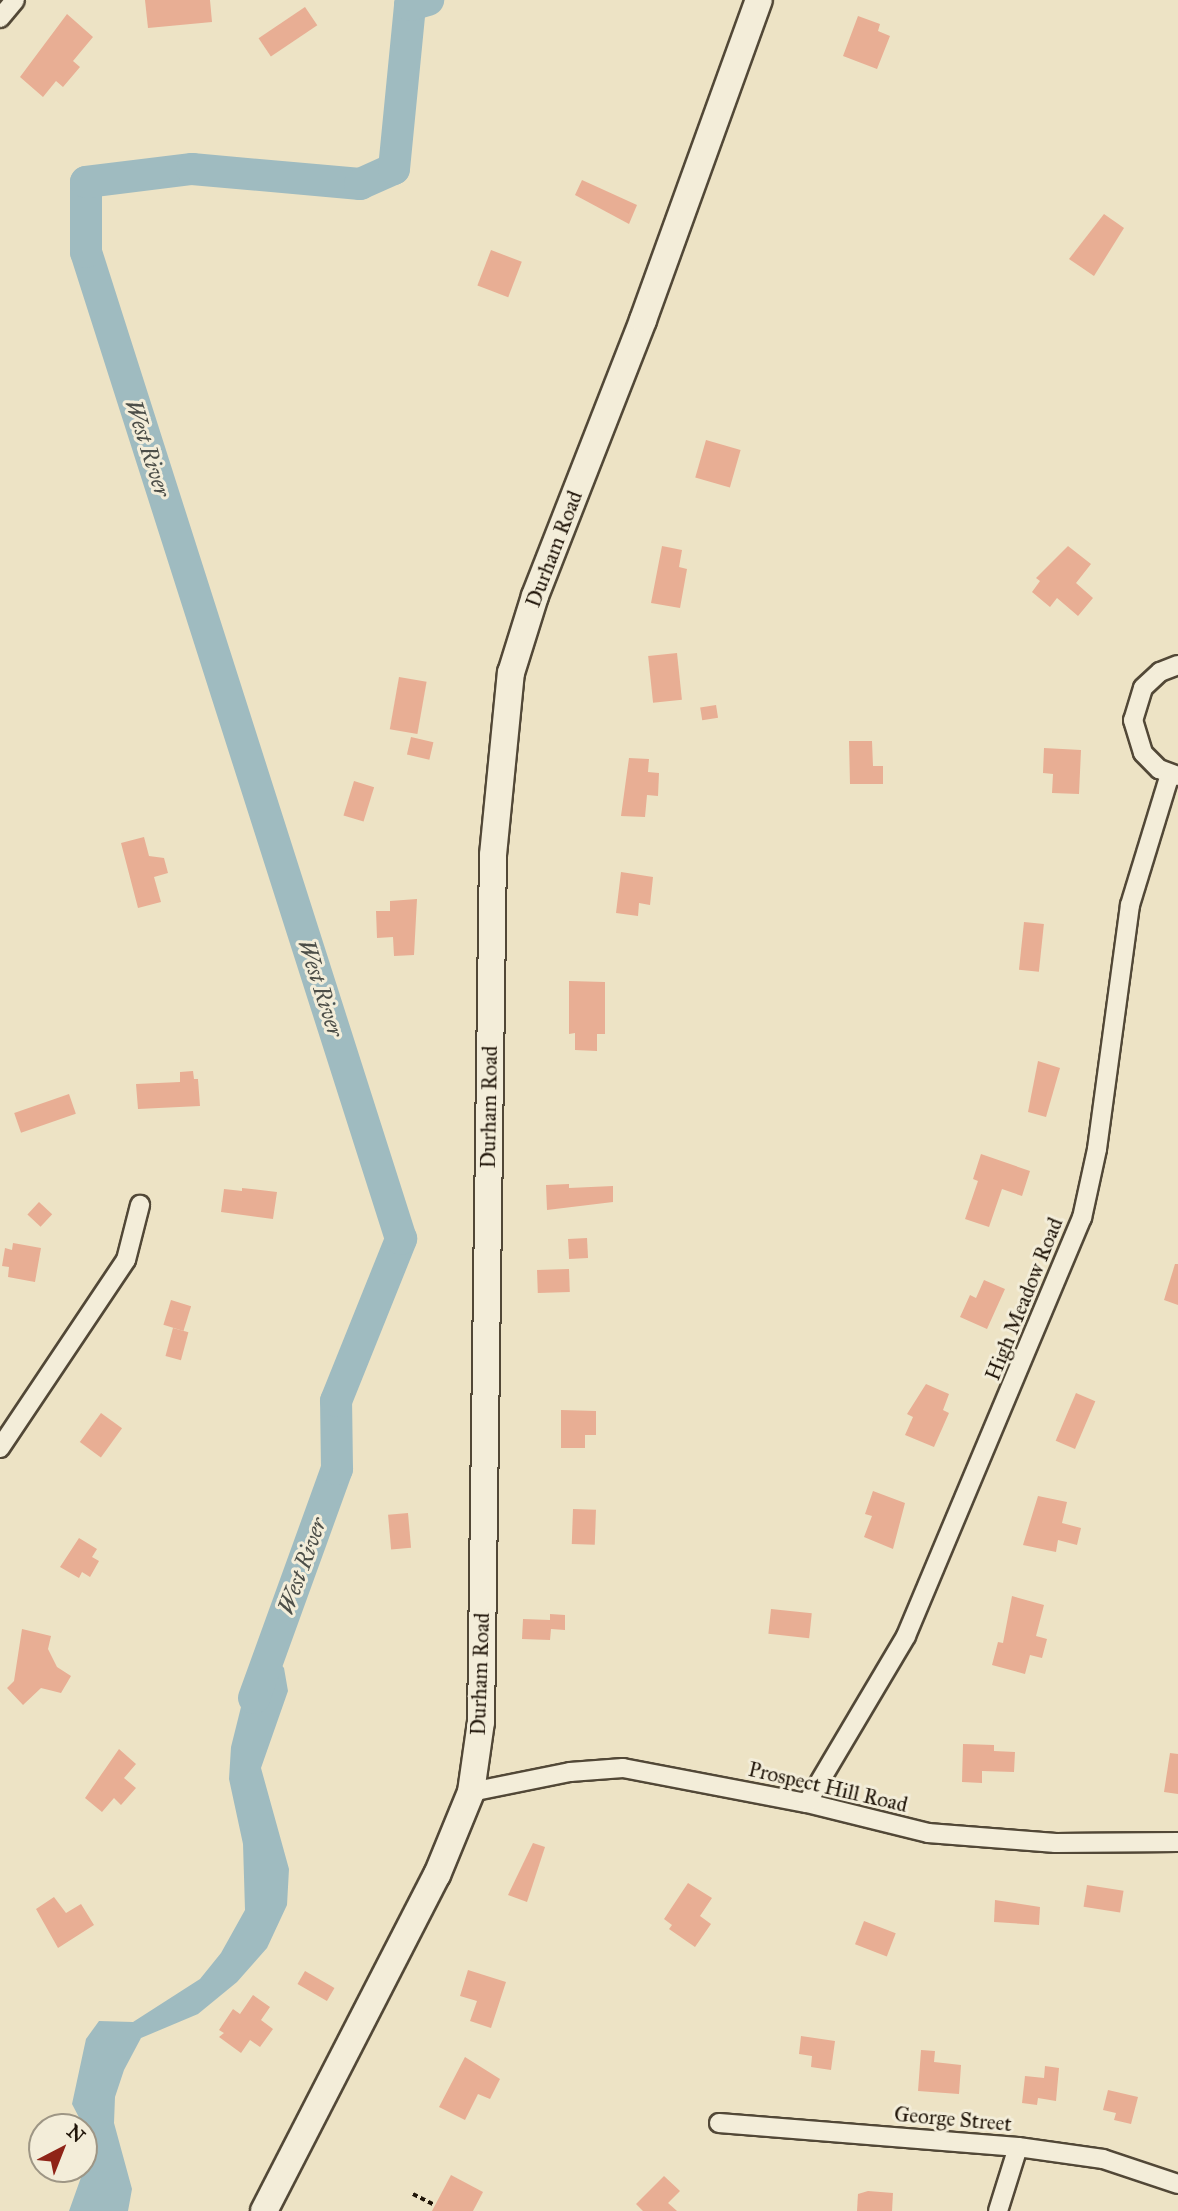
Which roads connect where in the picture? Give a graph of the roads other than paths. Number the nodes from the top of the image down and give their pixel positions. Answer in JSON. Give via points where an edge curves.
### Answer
{"nodes":[{"id":1,"x":15,"y":0,"type":"edge"},
{"id":2,"x":760,"y":0,"type":"edge"},
{"id":3,"x":0,"y":18,"type":"edge"},
{"id":4,"x":1178,"y":665,"type":"edge"},
{"id":5,"x":1174,"y":775,"type":"edge"},
{"id":6,"x":140,"y":1205,"type":"dead end"},
{"id":7,"x":0,"y":1448,"type":"edge"},
{"id":8,"x":471,"y":1792,"type":"junction"},
{"id":9,"x":807,"y":1803,"type":"junction"},
{"id":10,"x":1178,"y":1842,"type":"edge"},
{"id":11,"x":719,"y":2123,"type":"dead end"},
{"id":12,"x":1018,"y":2147,"type":"junction"},
{"id":13,"x":1178,"y":2184,"type":"edge"},
{"id":14,"x":264,"y":2211,"type":"edge"},
{"id":15,"x":998,"y":2211,"type":"edge"}],
"edges":[{"from":1,"to":3,"type":"street"},
{"from":2,"to":8,"type":"main road","name":"Durham Road","via":[[643,320],[535,596],[511,673],[493,855],[481,1722]]},
{"from":4,"to":5,"type":"street","name":"High Meadow Road","via":[[1160,672],[1143,688],[1133,720],[1143,752]]},
{"from":5,"to":9,"type":"street","name":"High Meadow Road","via":[[1126,926],[1097,1149],[1082,1218],[906,1636]]},
{"from":6,"to":7,"type":"street","via":[[126,1260]]},
{"from":8,"to":9,"type":"street","name":"Prospect Hill Road","via":[[570,1772],[623,1768]]},
{"from":8,"to":14,"type":"main road","name":"Durham Road","via":[[437,1875]]},
{"from":9,"to":10,"type":"street","name":"Prospect Hill Road","via":[[928,1833],[1056,1843]]},
{"from":11,"to":12,"type":"street","name":"George Street"},
{"from":12,"to":13,"type":"street","name":"George Street","via":[[1103,2159]]},
{"from":12,"to":15,"type":"street"}]}
